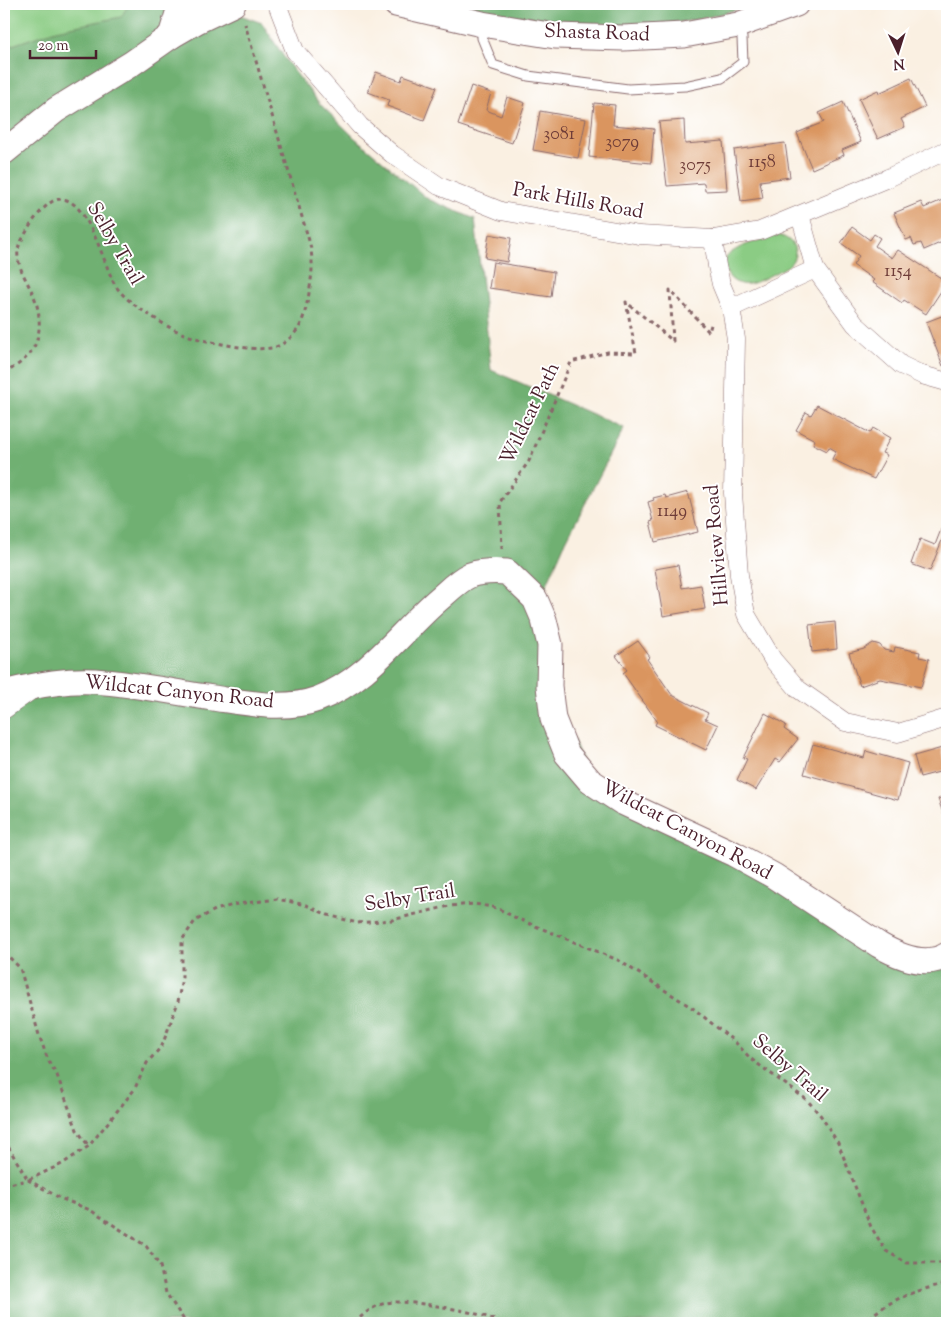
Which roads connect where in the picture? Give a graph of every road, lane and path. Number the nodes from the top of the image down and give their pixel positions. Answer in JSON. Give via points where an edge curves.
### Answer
{"nodes":[{"id":1,"x":178,"y":4,"type":"edge"},
{"id":2,"x":277,"y":4,"type":"edge"},
{"id":3,"x":396,"y":4,"type":"edge"},
{"id":4,"x":796,"y":4,"type":"edge"},
{"id":5,"x":238,"y":12,"type":"edge"},
{"id":6,"x":482,"y":24,"type":"junction"},
{"id":7,"x":738,"y":25,"type":"junction"},
{"id":8,"x":171,"y":36,"type":"junction"},
{"id":9,"x":947,"y":150,"type":"edge"},
{"id":10,"x":4,"y":152,"type":"edge"},
{"id":11,"x":800,"y":215,"type":"junction"},
{"id":12,"x":713,"y":239,"type":"junction"},
{"id":13,"x":814,"y":269,"type":"junction"},
{"id":14,"x":721,"y":284,"type":"junction"},
{"id":15,"x":731,"y":308,"type":"junction"},
{"id":16,"x":4,"y":374,"type":"edge"},
{"id":17,"x":947,"y":382,"type":"edge"},
{"id":18,"x":507,"y":572,"type":"junction"},
{"id":19,"x":39,"y":685,"type":"junction"},
{"id":20,"x":4,"y":693,"type":"edge"},
{"id":21,"x":4,"y":710,"type":"edge"},
{"id":22,"x":947,"y":718,"type":"edge"},
{"id":23,"x":4,"y":952,"type":"edge"},
{"id":24,"x":947,"y":955,"type":"edge"},
{"id":25,"x":4,"y":1140,"type":"edge"},
{"id":26,"x":88,"y":1146,"type":"junction"},
{"id":27,"x":28,"y":1180,"type":"junction"},
{"id":28,"x":4,"y":1185,"type":"edge"},
{"id":29,"x":947,"y":1263,"type":"edge"},
{"id":30,"x":947,"y":1283,"type":"edge"},
{"id":31,"x":186,"y":1323,"type":"edge"},
{"id":32,"x":354,"y":1323,"type":"edge"},
{"id":33,"x":500,"y":1323,"type":"edge"},
{"id":34,"x":863,"y":1323,"type":"edge"}],
"edges":[{"from":1,"to":8,"type":"street"},
{"from":2,"to":12,"type":"street","name":"Park Hills Road","via":[[295,51],[360,126],[392,154],[439,186],[500,210],[567,224],[639,235]]},
{"from":3,"to":6,"type":"street","name":"Shasta Road"},
{"from":4,"to":7,"type":"street","name":"Shasta Road"},
{"from":5,"to":8,"type":"street","via":[[197,21]]},
{"from":5,"to":16,"type":"path","name":"Selby Trail","via":[[310,244],[310,282],[299,328],[283,344],[272,348],[198,339],[168,326],[125,297],[115,284],[94,231],[74,204],[59,200],[46,207],[32,223],[18,250],[19,264],[33,294],[40,331],[30,354]]},
{"from":6,"to":7,"type":"street","name":"Shasta Road","via":[[555,36],[623,38],[684,35]]},
{"from":6,"to":7,"type":"lane","via":[[482,38],[493,65],[528,76],[628,89],[684,86],[722,78],[743,62]]},
{"from":8,"to":10,"type":"street","via":[[56,110]]},
{"from":9,"to":11,"type":"street","name":"Park Hills Road"},
{"from":11,"to":12,"type":"street","name":"Park Hills Road","via":[[760,231]]},
{"from":11,"to":13,"type":"street"},
{"from":12,"to":14,"type":"street","name":"Hillview Road"},
{"from":13,"to":15,"type":"street"},
{"from":13,"to":17,"type":"street","via":[[855,324],[901,365]]},
{"from":14,"to":15,"type":"street","name":"Hillview Road"},
{"from":14,"to":18,"type":"path","name":"Wildcat Path","via":[[709,332],[670,290],[673,341],[626,302],[636,353],[608,352],[571,362],[529,461],[500,502],[502,556]]},
{"from":15,"to":22,"type":"street","name":"Hillview Road","via":[[736,339],[733,493],[739,575],[746,614],[773,660],[798,689],[845,722],[898,733]]},
{"from":18,"to":19,"type":"street","name":"Wildcat Canyon Road","via":[[495,570],[469,576],[428,608],[377,660],[339,690],[316,700],[292,705],[258,705],[103,681]]},
{"from":18,"to":24,"type":"street","name":"Wildcat Canyon Road","via":[[535,599],[544,620],[550,645],[549,686],[553,719],[567,754],[590,781],[622,802],[774,876],[895,954],[931,961]]},
{"from":19,"to":20,"type":"street","name":"Wildcat Canyon Road"},
{"from":19,"to":21,"type":"street"},
{"from":23,"to":26,"type":"path","via":[[20,968],[48,1060],[57,1074],[77,1130]]},
{"from":25,"to":27,"type":"path"},
{"from":26,"to":27,"type":"path","name":"Selby Trail","via":[[62,1164]]},
{"from":26,"to":29,"type":"path","name":"Selby Trail","via":[[124,1104],[147,1063],[162,1046],[178,1002],[182,940],[195,921],[214,910],[277,899],[306,905],[328,916],[357,923],[392,920],[449,906],[497,908],[618,960],[694,1009],[751,1059],[807,1100],[821,1116],[838,1143],[871,1228],[886,1251],[907,1263]]},
{"from":27,"to":28,"type":"path","name":"Selby Trail"},
{"from":27,"to":31,"type":"path","via":[[90,1210],[146,1246],[160,1266],[166,1293]]},
{"from":30,"to":34,"type":"path","via":[[893,1300]]},
{"from":32,"to":33,"type":"path","via":[[369,1309],[394,1302],[442,1307],[492,1318]]}]}
